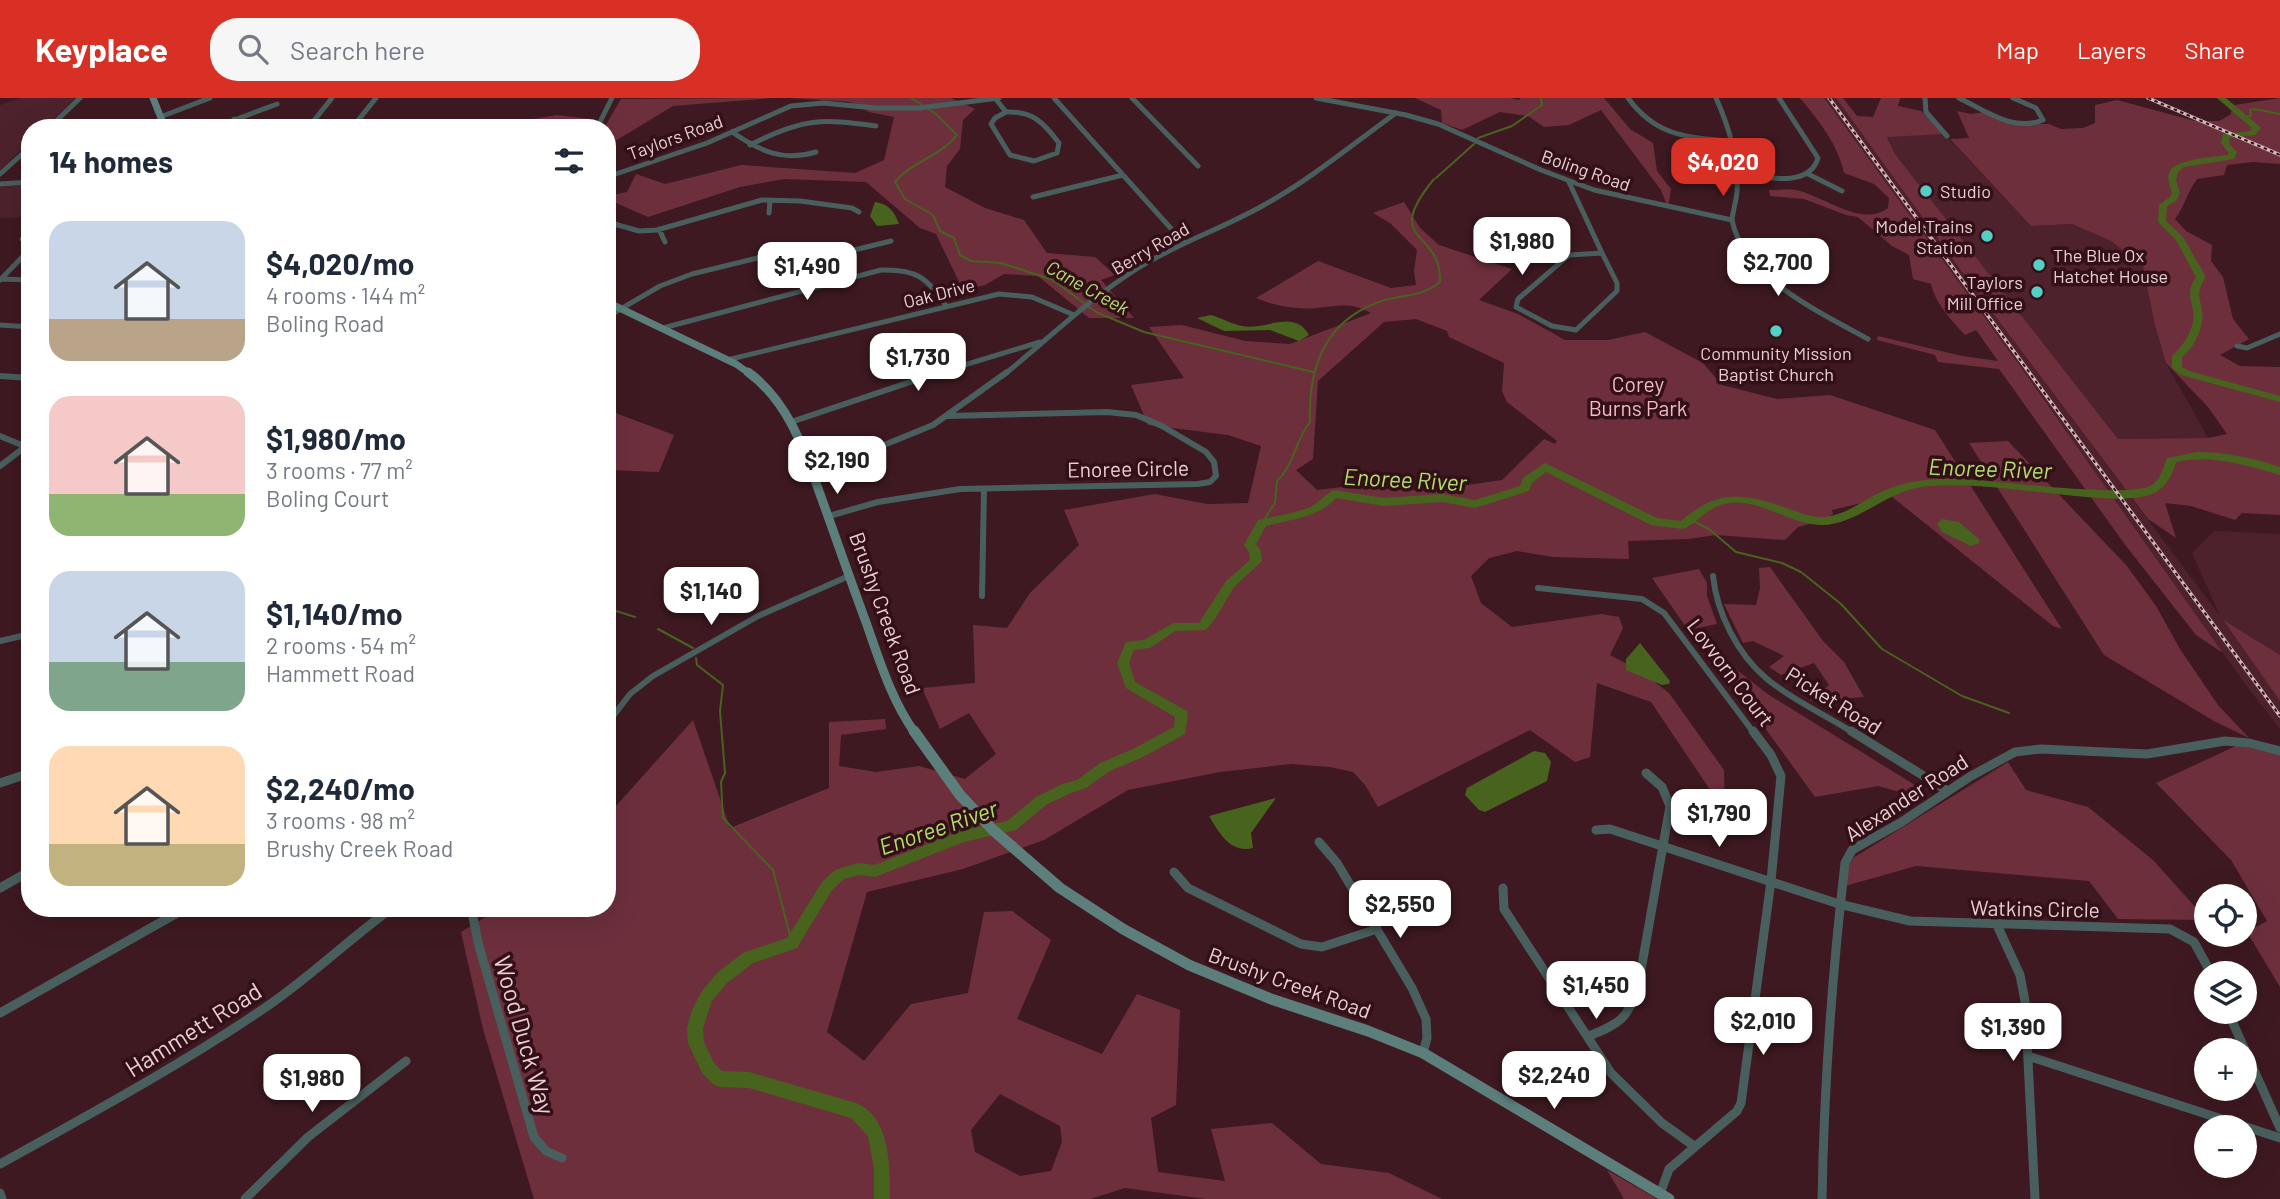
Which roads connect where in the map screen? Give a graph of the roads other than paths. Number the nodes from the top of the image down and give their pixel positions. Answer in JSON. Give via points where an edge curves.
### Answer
{"nodes":[{"id":1,"x":80,"y":98,"type":"edge"},
{"id":2,"x":153,"y":98,"type":"edge"},
{"id":3,"x":210,"y":98,"type":"edge"},
{"id":4,"x":332,"y":98,"type":"edge"},
{"id":5,"x":376,"y":98,"type":"edge"},
{"id":6,"x":611,"y":98,"type":"edge"},
{"id":7,"x":997,"y":98,"type":"edge"},
{"id":8,"x":1054,"y":98,"type":"edge"},
{"id":9,"x":1132,"y":98,"type":"edge"},
{"id":10,"x":1316,"y":98,"type":"edge"},
{"id":11,"x":1352,"y":98,"type":"edge"},
{"id":12,"x":1628,"y":98,"type":"edge"},
{"id":13,"x":1716,"y":98,"type":"edge"},
{"id":14,"x":1779,"y":98,"type":"edge"},
{"id":15,"x":1925,"y":98,"type":"edge"},
{"id":16,"x":1959,"y":98,"type":"edge"},
{"id":17,"x":2013,"y":98,"type":"edge"},
{"id":18,"x":277,"y":104,"type":"dead end"},
{"id":19,"x":1346,"y":105,"type":"junction"},
{"id":20,"x":1006,"y":112,"type":"junction"},
{"id":21,"x":1396,"y":113,"type":"junction"},
{"id":22,"x":160,"y":117,"type":"joint"},
{"id":23,"x":58,"y":119,"type":"edge"},
{"id":24,"x":234,"y":119,"type":"edge"},
{"id":25,"x":315,"y":119,"type":"edge"},
{"id":26,"x":359,"y":119,"type":"edge"},
{"id":27,"x":601,"y":119,"type":"edge"},
{"id":28,"x":876,"y":127,"type":"dead end"},
{"id":29,"x":732,"y":132,"type":"junction"},
{"id":30,"x":1947,"y":136,"type":"dead end"},
{"id":31,"x":1730,"y":141,"type":"junction"},
{"id":32,"x":750,"y":145,"type":"junction"},
{"id":33,"x":816,"y":152,"type":"dead end"},
{"id":34,"x":21,"y":154,"type":"edge"},
{"id":35,"x":1198,"y":166,"type":"dead end"},
{"id":36,"x":1681,"y":173,"type":"dead end"},
{"id":37,"x":0,"y":174,"type":"edge"},
{"id":38,"x":616,"y":174,"type":"edge"},
{"id":39,"x":1736,"y":174,"type":"junction"},
{"id":40,"x":1808,"y":174,"type":"junction"},
{"id":41,"x":1123,"y":175,"type":"junction"},
{"id":42,"x":1569,"y":182,"type":"junction"},
{"id":43,"x":21,"y":183,"type":"edge"},
{"id":44,"x":0,"y":184,"type":"edge"},
{"id":45,"x":1842,"y":191,"type":"dead end"},
{"id":46,"x":1033,"y":197,"type":"dead end"},
{"id":47,"x":770,"y":200,"type":"junction"},
{"id":48,"x":859,"y":212,"type":"dead end"},
{"id":49,"x":769,"y":213,"type":"dead end"},
{"id":50,"x":1732,"y":220,"type":"junction"},
{"id":51,"x":616,"y":223,"type":"edge"},
{"id":52,"x":659,"y":229,"type":"junction"},
{"id":53,"x":891,"y":241,"type":"dead end"},
{"id":54,"x":665,"y":242,"type":"dead end"},
{"id":55,"x":1184,"y":243,"type":"junction"},
{"id":56,"x":1602,"y":253,"type":"junction"},
{"id":57,"x":21,"y":258,"type":"edge"},
{"id":58,"x":1,"y":279,"type":"edge"},
{"id":59,"x":21,"y":280,"type":"edge"},
{"id":60,"x":616,"y":306,"type":"edge"},
{"id":61,"x":946,"y":306,"type":"junction"},
{"id":62,"x":621,"y":309,"type":"junction"},
{"id":63,"x":616,"y":312,"type":"edge"},
{"id":64,"x":1074,"y":314,"type":"junction"},
{"id":65,"x":0,"y":326,"type":"edge"},
{"id":66,"x":21,"y":327,"type":"edge"},
{"id":67,"x":663,"y":328,"type":"junction"},
{"id":68,"x":2280,"y":334,"type":"edge"},
{"id":69,"x":1868,"y":340,"type":"dead end"},
{"id":70,"x":1040,"y":342,"type":"junction"},
{"id":71,"x":2237,"y":346,"type":"dead end"},
{"id":72,"x":727,"y":360,"type":"junction"},
{"id":73,"x":0,"y":376,"type":"edge"},
{"id":74,"x":21,"y":377,"type":"edge"},
{"id":75,"x":948,"y":416,"type":"junction"},
{"id":76,"x":791,"y":422,"type":"junction"},
{"id":77,"x":0,"y":436,"type":"edge"},
{"id":78,"x":21,"y":442,"type":"edge"},
{"id":79,"x":21,"y":449,"type":"edge"},
{"id":80,"x":0,"y":466,"type":"edge"},
{"id":81,"x":813,"y":474,"type":"junction"},
{"id":82,"x":985,"y":489,"type":"junction"},
{"id":83,"x":829,"y":516,"type":"junction"},
{"id":84,"x":849,"y":576,"type":"junction"},
{"id":85,"x":1713,"y":576,"type":"dead end"},
{"id":86,"x":1538,"y":589,"type":"dead end"},
{"id":87,"x":982,"y":596,"type":"dead end"},
{"id":88,"x":21,"y":636,"type":"edge"},
{"id":89,"x":0,"y":641,"type":"edge"},
{"id":90,"x":616,"y":712,"type":"edge"},
{"id":91,"x":2280,"y":751,"type":"edge"},
{"id":92,"x":1646,"y":773,"type":"dead end"},
{"id":93,"x":21,"y":776,"type":"edge"},
{"id":94,"x":0,"y":783,"type":"edge"},
{"id":95,"x":1948,"y":792,"type":"junction"},
{"id":96,"x":1595,"y":831,"type":"dead end"},
{"id":97,"x":1319,"y":842,"type":"dead end"},
{"id":98,"x":1664,"y":846,"type":"junction"},
{"id":99,"x":1174,"y":872,"type":"dead end"},
{"id":100,"x":21,"y":876,"type":"edge"},
{"id":101,"x":1771,"y":881,"type":"junction"},
{"id":102,"x":0,"y":888,"type":"edge"},
{"id":103,"x":1503,"y":888,"type":"dead end"},
{"id":104,"x":1839,"y":904,"type":"junction"},
{"id":105,"x":170,"y":917,"type":"edge"},
{"id":106,"x":380,"y":917,"type":"edge"},
{"id":107,"x":473,"y":917,"type":"edge"},
{"id":108,"x":1997,"y":925,"type":"junction"},
{"id":109,"x":1377,"y":929,"type":"junction"},
{"id":110,"x":2204,"y":961,"type":"edge"},
{"id":111,"x":0,"y":1013,"type":"edge"},
{"id":112,"x":2233,"y":1024,"type":"edge"},
{"id":113,"x":1588,"y":1036,"type":"junction"},
{"id":114,"x":1423,"y":1053,"type":"junction"},
{"id":115,"x":2028,"y":1056,"type":"junction"},
{"id":116,"x":406,"y":1061,"type":"dead end"},
{"id":117,"x":2280,"y":1128,"type":"edge"},
{"id":118,"x":2280,"y":1138,"type":"edge"},
{"id":119,"x":1694,"y":1146,"type":"junction"},
{"id":120,"x":562,"y":1158,"type":"dead end"},
{"id":121,"x":0,"y":1164,"type":"edge"},
{"id":122,"x":0,"y":1193,"type":"edge"},
{"id":123,"x":1665,"y":1196,"type":"edge"},
{"id":124,"x":2,"y":1199,"type":"edge"},
{"id":125,"x":246,"y":1199,"type":"edge"},
{"id":126,"x":1822,"y":1199,"type":"edge"},
{"id":127,"x":2035,"y":1199,"type":"edge"}],
"edges":[{"from":1,"to":23,"type":"street"},
{"from":2,"to":22,"type":"main road"},
{"from":3,"to":22,"type":"street"},
{"from":4,"to":25,"type":"street"},
{"from":5,"to":26,"type":"street"},
{"from":6,"to":27,"type":"street"},
{"from":7,"to":20,"type":"street"},
{"from":7,"to":29,"type":"street","name":"Taylors Road","via":[[919,108],[807,103],[780,108]]},
{"from":8,"to":41,"type":"street"},
{"from":9,"to":35,"type":"street"},
{"from":10,"to":19,"type":"street","name":"Boling Road"},
{"from":11,"to":19,"type":"street"},
{"from":12,"to":31,"type":"street","via":[[1643,118],[1659,129]]},
{"from":13,"to":31,"type":"street"},
{"from":14,"to":40,"type":"street","via":[[1818,158],[1817,167]]},
{"from":15,"to":30,"type":"street","via":[[1926,112]]},
{"from":16,"to":17,"type":"street","via":[[2007,121],[2031,125],[2043,120],[2034,107]]},
{"from":18,"to":24,"type":"street"},
{"from":19,"to":21,"type":"street","name":"Boling Road"},
{"from":20,"to":20,"type":"street","via":[[991,124],[1010,155],[1026,161],[1057,153],[1059,143],[1037,116]]},
{"from":21,"to":42,"type":"street","name":"Boling Road","via":[[1444,126]]},
{"from":21,"to":55,"type":"street","name":"Berry Road","via":[[1270,201]]},
{"from":28,"to":32,"type":"street","via":[[807,120]]},
{"from":29,"to":32,"type":"street"},
{"from":29,"to":38,"type":"street","name":"Taylors Road"},
{"from":31,"to":39,"type":"street"},
{"from":32,"to":33,"type":"street","via":[[782,158]]},
{"from":34,"to":37,"type":"street"},
{"from":36,"to":39,"type":"street"},
{"from":39,"to":40,"type":"street","via":[[1784,178]]},
{"from":39,"to":50,"type":"street"},
{"from":40,"to":45,"type":"street"},
{"from":41,"to":46,"type":"street"},
{"from":41,"to":55,"type":"street"},
{"from":42,"to":50,"type":"street","name":"Boling Road"},
{"from":42,"to":56,"type":"street"},
{"from":43,"to":44,"type":"street"},
{"from":47,"to":48,"type":"street"},
{"from":47,"to":49,"type":"street"},
{"from":47,"to":52,"type":"street"},
{"from":50,"to":69,"type":"street","via":[[1738,242],[1757,266]]},
{"from":51,"to":52,"type":"street","via":[[629,229]]},
{"from":52,"to":54,"type":"street"},
{"from":53,"to":62,"type":"street","via":[[856,250],[765,255],[675,279]]},
{"from":55,"to":64,"type":"street","name":"Berry Road","via":[[1141,266]]},
{"from":56,"to":56,"type":"street","via":[[1569,255],[1518,299],[1516,307],[1560,328],[1578,329],[1618,288]]},
{"from":57,"to":58,"type":"street"},
{"from":58,"to":59,"type":"street"},
{"from":60,"to":62,"type":"main road","name":"Brushy Creek Road"},
{"from":61,"to":64,"type":"street","name":"Oak Drive","via":[[1016,294]]},
{"from":61,"to":67,"type":"street","via":[[925,278],[888,270]]},
{"from":61,"to":72,"type":"street","name":"Oak Drive"},
{"from":62,"to":63,"type":"street"},
{"from":62,"to":67,"type":"main road","name":"Brushy Creek Road"},
{"from":64,"to":70,"type":"street","name":"Berry Road"},
{"from":65,"to":66,"type":"street"},
{"from":67,"to":72,"type":"main road","name":"Brushy Creek Road"},
{"from":68,"to":71,"type":"street","via":[[2247,348]]},
{"from":70,"to":75,"type":"street","name":"Berry Road"},
{"from":70,"to":76,"type":"street"},
{"from":72,"to":76,"type":"main road","name":"Brushy Creek Road","via":[[763,383]]},
{"from":73,"to":74,"type":"street"},
{"from":75,"to":81,"type":"street","name":"Berry Road"},
{"from":75,"to":82,"type":"street","name":"Enoree Circle","via":[[1136,415],[1206,452],[1216,471],[1212,481],[1198,484]]},
{"from":76,"to":81,"type":"main road","name":"Brushy Creek Road"},
{"from":77,"to":78,"type":"street"},
{"from":79,"to":80,"type":"street"},
{"from":81,"to":83,"type":"main road","name":"Brushy Creek Road"},
{"from":82,"to":83,"type":"street","name":"Enoree Circle","via":[[905,497]]},
{"from":82,"to":87,"type":"street"},
{"from":83,"to":84,"type":"main road","name":"Brushy Creek Road"},
{"from":84,"to":90,"type":"street","via":[[758,616],[653,676]]},
{"from":84,"to":114,"type":"main road","name":"Brushy Creek Road","via":[[905,719],[960,795],[1019,853],[1077,901],[1168,955],[1270,999]]},
{"from":85,"to":95,"type":"street","name":"Picket Road","via":[[1723,618],[1766,678]]},
{"from":86,"to":101,"type":"street","name":"Lovvorn Court","via":[[1642,599],[1664,613],[1781,776]]},
{"from":88,"to":89,"type":"street"},
{"from":91,"to":95,"type":"street","name":"Alexander Road","via":[[2236,741],[2147,754],[2024,750],[2006,755]]},
{"from":92,"to":98,"type":"street","via":[[1668,794]]},
{"from":93,"to":94,"type":"street"},
{"from":95,"to":104,"type":"street","name":"Alexander Road","via":[[1853,850],[1844,863]]},
{"from":96,"to":98,"type":"street","name":"Watkins Circle","via":[[1610,828]]},
{"from":97,"to":109,"type":"street"},
{"from":98,"to":101,"type":"street","name":"Watkins Circle"},
{"from":98,"to":113,"type":"street","via":[[1630,1014],[1619,1024]]},
{"from":99,"to":109,"type":"street","via":[[1188,888],[1301,944],[1322,947]]},
{"from":100,"to":102,"type":"street"},
{"from":101,"to":104,"type":"street","name":"Watkins Circle"},
{"from":101,"to":119,"type":"street","name":"Lovvorn Court","via":[[1741,1102],[1737,1111]]},
{"from":103,"to":113,"type":"street","via":[[1504,909]]},
{"from":104,"to":108,"type":"street","name":"Watkins Circle","via":[[1910,921]]},
{"from":104,"to":126,"type":"street","name":"Alexander Road","via":[[1825,1068]]},
{"from":105,"to":111,"type":"street"},
{"from":106,"to":121,"type":"street","name":"Hammett Road","via":[[268,1006],[130,1092]]},
{"from":107,"to":120,"type":"street","name":"Wood Duck Way","via":[[534,1137],[546,1151]]},
{"from":108,"to":110,"type":"street","name":"Watkins Circle","via":[[2170,929],[2194,942]]},
{"from":108,"to":115,"type":"street","via":[[2023,985]]},
{"from":109,"to":114,"type":"street","via":[[1426,1019]]},
{"from":112,"to":117,"type":"street"},
{"from":113,"to":119,"type":"street","via":[[1611,1073],[1662,1123]]},
{"from":114,"to":123,"type":"main road","name":"Brushy Creek Road"},
{"from":115,"to":118,"type":"street"},
{"from":115,"to":127,"type":"street"},
{"from":116,"to":125,"type":"street","via":[[308,1137]]},
{"from":119,"to":123,"type":"street","name":"Lovvorn Court","via":[[1669,1169]]},
{"from":122,"to":124,"type":"street"}]}
